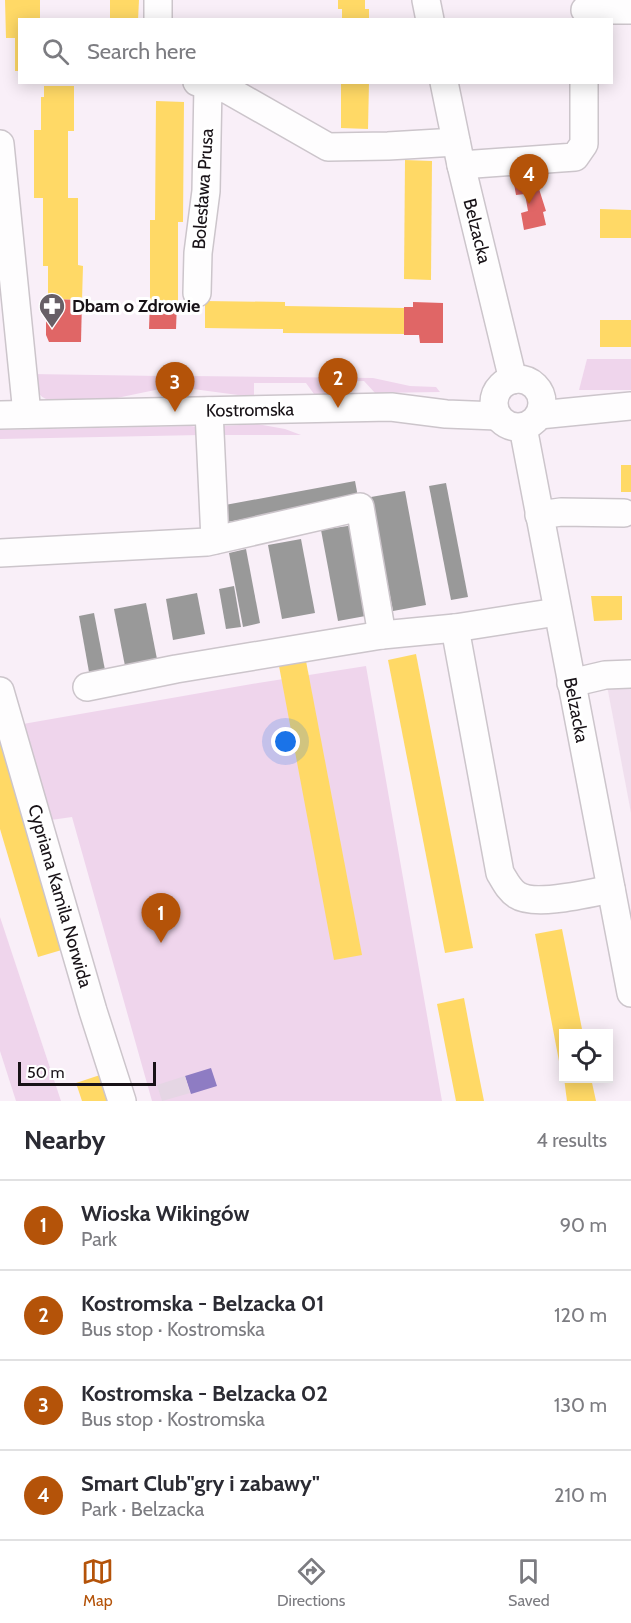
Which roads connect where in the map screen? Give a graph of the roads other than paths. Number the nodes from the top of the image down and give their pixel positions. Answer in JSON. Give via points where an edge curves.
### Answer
{"nodes":[{"id":1,"x":158,"y":0,"type":"edge"},
{"id":2,"x":426,"y":0,"type":"edge"},
{"id":3,"x":585,"y":10,"type":"edge"},
{"id":4,"x":631,"y":10,"type":"edge"},
{"id":5,"x":158,"y":18,"type":"edge"},
{"id":6,"x":430,"y":18,"type":"edge"},
{"id":7,"x":202,"y":84,"type":"edge"},
{"id":8,"x":444,"y":84,"type":"edge"},
{"id":9,"x":584,"y":84,"type":"edge"},
{"id":10,"x":0,"y":144,"type":"edge"},
{"id":11,"x":459,"y":154,"type":"junction"},
{"id":12,"x":197,"y":293,"type":"dead end"},
{"id":13,"x":502,"y":397,"type":"junction"},
{"id":14,"x":631,"y":404,"type":"edge"},
{"id":15,"x":209,"y":411,"type":"junction"},
{"id":16,"x":534,"y":412,"type":"junction"},
{"id":17,"x":27,"y":414,"type":"junction"},
{"id":18,"x":0,"y":415,"type":"edge"},
{"id":19,"x":624,"y":513,"type":"dead end"},
{"id":20,"x":539,"y":515,"type":"junction"},
{"id":21,"x":215,"y":540,"type":"junction"},
{"id":22,"x":0,"y":553,"type":"edge"},
{"id":23,"x":557,"y":612,"type":"junction"},
{"id":24,"x":455,"y":628,"type":"junction"},
{"id":25,"x":382,"y":635,"type":"junction"},
{"id":26,"x":631,"y":674,"type":"edge"},
{"id":27,"x":571,"y":683,"type":"junction"},
{"id":28,"x":87,"y":687,"type":"dead end"},
{"id":29,"x":0,"y":691,"type":"edge"},
{"id":30,"x":611,"y":889,"type":"junction"},
{"id":31,"x":631,"y":993,"type":"edge"},
{"id":32,"x":122,"y":1101,"type":"edge"}],
"edges":[{"from":1,"to":5,"type":"street"},
{"from":2,"to":6,"type":"street"},
{"from":3,"to":4,"type":"street"},
{"from":7,"to":11,"type":"street","name":"Bolesława Prusa","via":[[235,93],[328,147],[388,147]]},
{"from":7,"to":12,"type":"street","name":"Bolesława Prusa","via":[[206,191]]},
{"from":8,"to":11,"type":"street","name":"Belzacka"},
{"from":9,"to":11,"type":"street","name":"Bolesława Prusa","via":[[584,144],[575,157]]},
{"from":10,"to":17,"type":"street"},
{"from":11,"to":13,"type":"street","name":"Belzacka"},
{"from":13,"to":15,"type":"street","name":"Kostromska","via":[[444,398],[391,407]]},
{"from":13,"to":16,"type":"street","via":[[511,427]]},
{"from":13,"to":16,"type":"street","via":[[529,382]]},
{"from":14,"to":16,"type":"street"},
{"from":15,"to":17,"type":"street","name":"Kostromska"},
{"from":15,"to":21,"type":"street"},
{"from":16,"to":20,"type":"street","name":"Belzacka"},
{"from":17,"to":18,"type":"street","name":"Kostromska"},
{"from":19,"to":20,"type":"street"},
{"from":20,"to":23,"type":"street","name":"Belzacka"},
{"from":21,"to":22,"type":"street"},
{"from":21,"to":25,"type":"street","via":[[360,507]]},
{"from":23,"to":24,"type":"street"},
{"from":23,"to":27,"type":"street","name":"Belzacka"},
{"from":24,"to":25,"type":"street"},
{"from":24,"to":30,"type":"street","via":[[500,873],[518,896],[532,899],[562,899]]},
{"from":25,"to":28,"type":"street"},
{"from":26,"to":27,"type":"street"},
{"from":27,"to":30,"type":"street","name":"Belzacka"},
{"from":29,"to":32,"type":"street","name":"Cypriana Kamila Norwida"},
{"from":30,"to":31,"type":"street","name":"Belzacka"}]}
